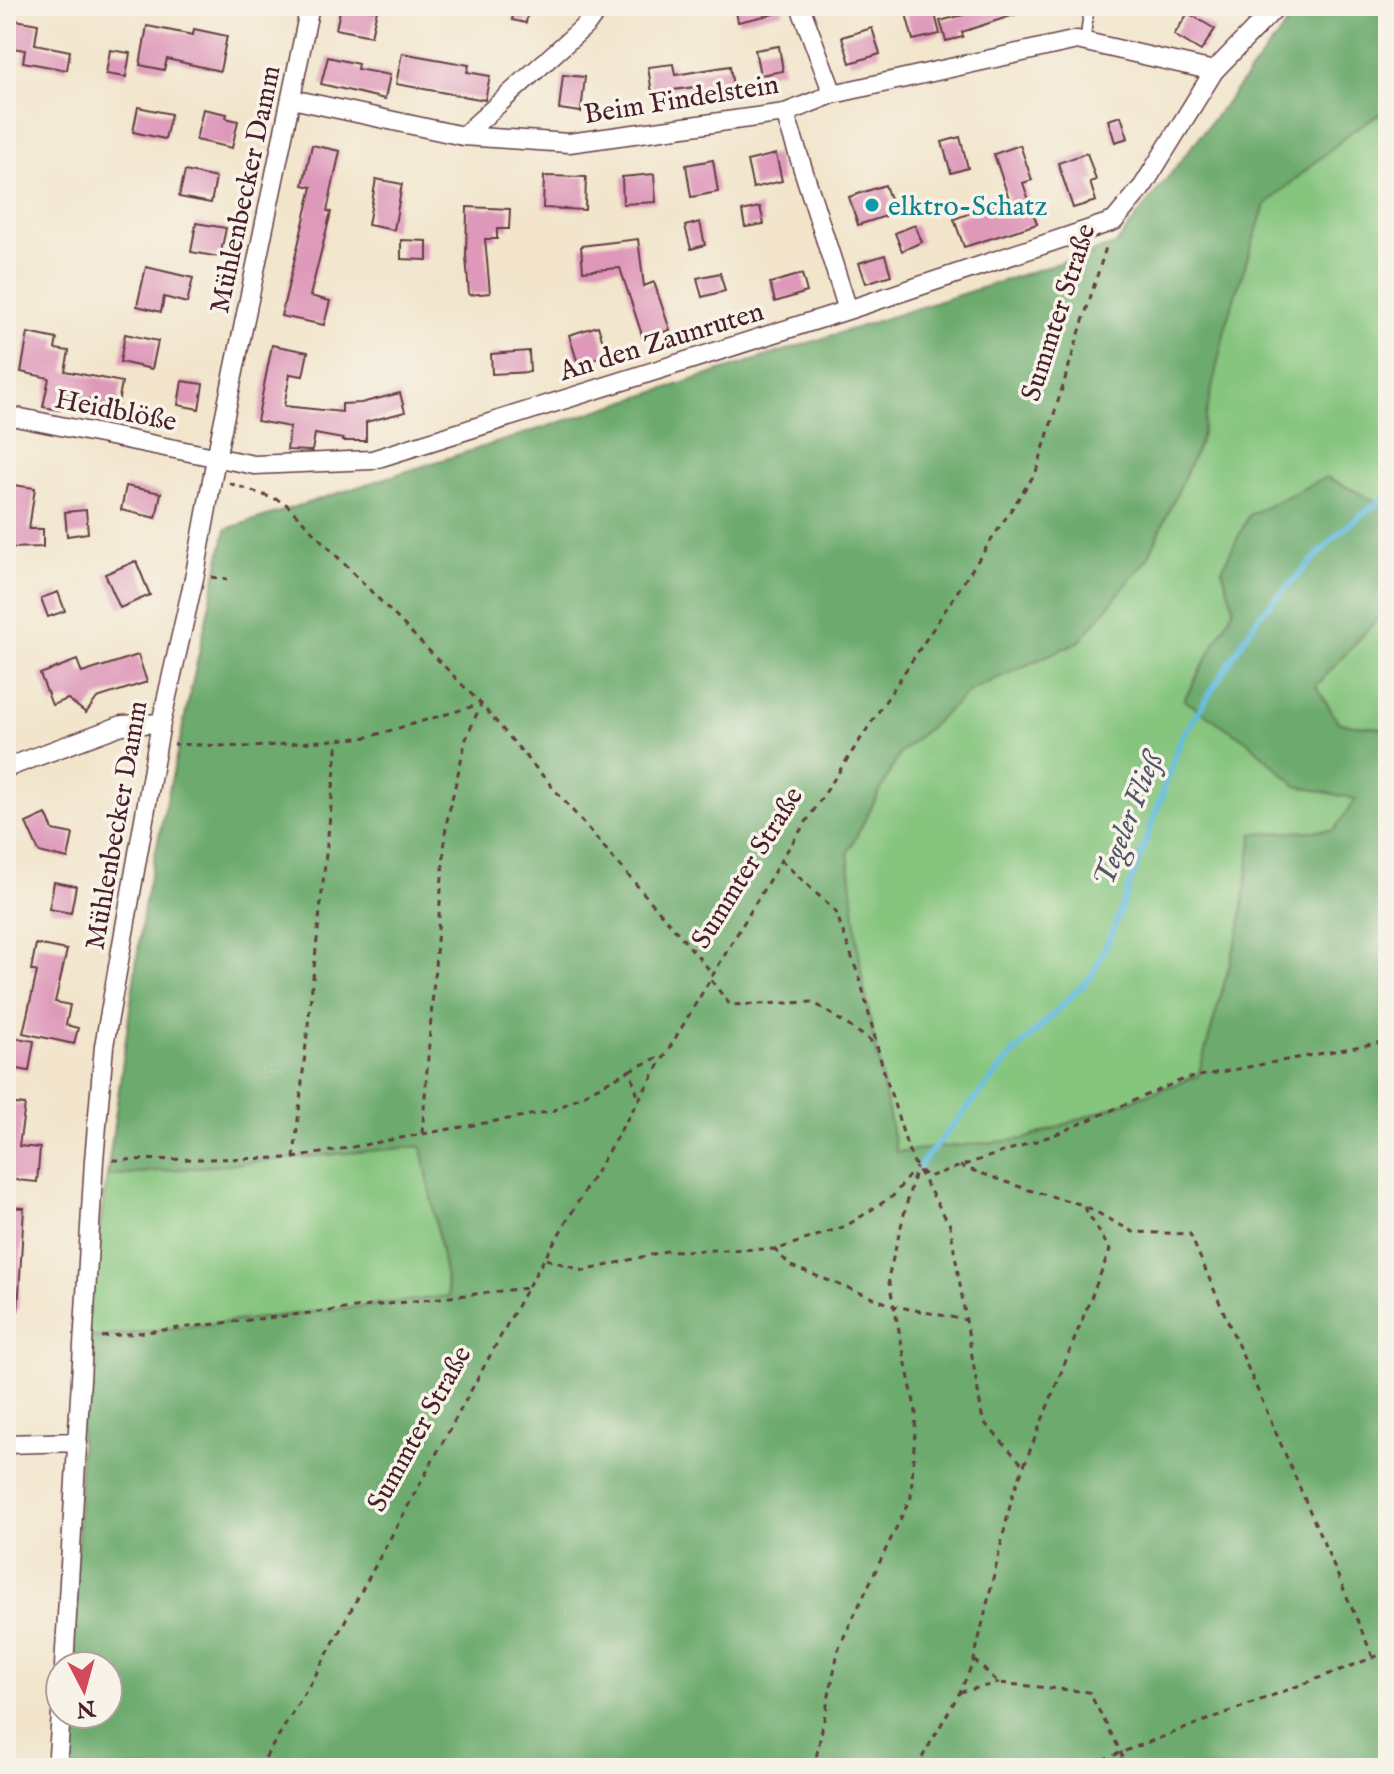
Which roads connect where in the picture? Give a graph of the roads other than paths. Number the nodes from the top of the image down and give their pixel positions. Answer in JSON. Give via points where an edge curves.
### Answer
{"nodes":[{"id":1,"x":310,"y":6,"type":"edge"},
{"id":2,"x":600,"y":6,"type":"edge"},
{"id":3,"x":800,"y":6,"type":"edge"},
{"id":4,"x":1089,"y":6,"type":"edge"},
{"id":5,"x":1277,"y":6,"type":"edge"},
{"id":6,"x":588,"y":15,"type":"edge"},
{"id":7,"x":1085,"y":42,"type":"junction"},
{"id":8,"x":1214,"y":71,"type":"junction"},
{"id":9,"x":833,"y":94,"type":"junction"},
{"id":10,"x":292,"y":99,"type":"junction"},
{"id":11,"x":785,"y":113,"type":"junction"},
{"id":12,"x":463,"y":136,"type":"junction"},
{"id":13,"x":1114,"y":221,"type":"joint"},
{"id":14,"x":848,"y":310,"type":"junction"},
{"id":15,"x":6,"y":415,"type":"edge"},
{"id":16,"x":216,"y":458,"type":"junction"},
{"id":17,"x":161,"y":723,"type":"junction"},
{"id":18,"x":6,"y":768,"type":"edge"},
{"id":19,"x":78,"y":1442,"type":"junction"},
{"id":20,"x":6,"y":1444,"type":"edge"},
{"id":21,"x":65,"y":1650,"type":"edge"},
{"id":22,"x":60,"y":1730,"type":"edge"},
{"id":23,"x":57,"y":1768,"type":"edge"}],
"edges":[{"from":1,"to":10,"type":"street","name":"Mühlenbecker Damm"},
{"from":2,"to":6,"type":"street"},
{"from":3,"to":9,"type":"street"},
{"from":4,"to":7,"type":"lane"},
{"from":5,"to":8,"type":"street","name":"Summter Straße"},
{"from":6,"to":12,"type":"street"},
{"from":7,"to":8,"type":"street","name":"Beim Findelstein"},
{"from":7,"to":9,"type":"street","name":"Beim Findelstein"},
{"from":8,"to":13,"type":"street","name":"Summter Straße","via":[[1143,186]]},
{"from":9,"to":11,"type":"street","name":"Beim Findelstein"},
{"from":10,"to":12,"type":"street","name":"Beim Findelstein"},
{"from":10,"to":16,"type":"street","name":"Mühlenbecker Damm"},
{"from":11,"to":12,"type":"street","name":"Beim Findelstein","via":[[569,143]]},
{"from":11,"to":14,"type":"street"},
{"from":13,"to":14,"type":"street","name":"An den Zaunruten"},
{"from":14,"to":16,"type":"street","name":"An den Zaunruten","via":[[372,460],[254,465]]},
{"from":15,"to":16,"type":"street","name":"Heidblöße"},
{"from":16,"to":17,"type":"street","name":"Mühlenbecker Damm"},
{"from":17,"to":18,"type":"street","via":[[122,725]]},
{"from":17,"to":19,"type":"street","name":"Mühlenbecker Damm","via":[[104,1046]]},
{"from":19,"to":20,"type":"street"},
{"from":19,"to":21,"type":"street","name":"Mühlenbecker Damm"},
{"from":22,"to":23,"type":"street"}]}
